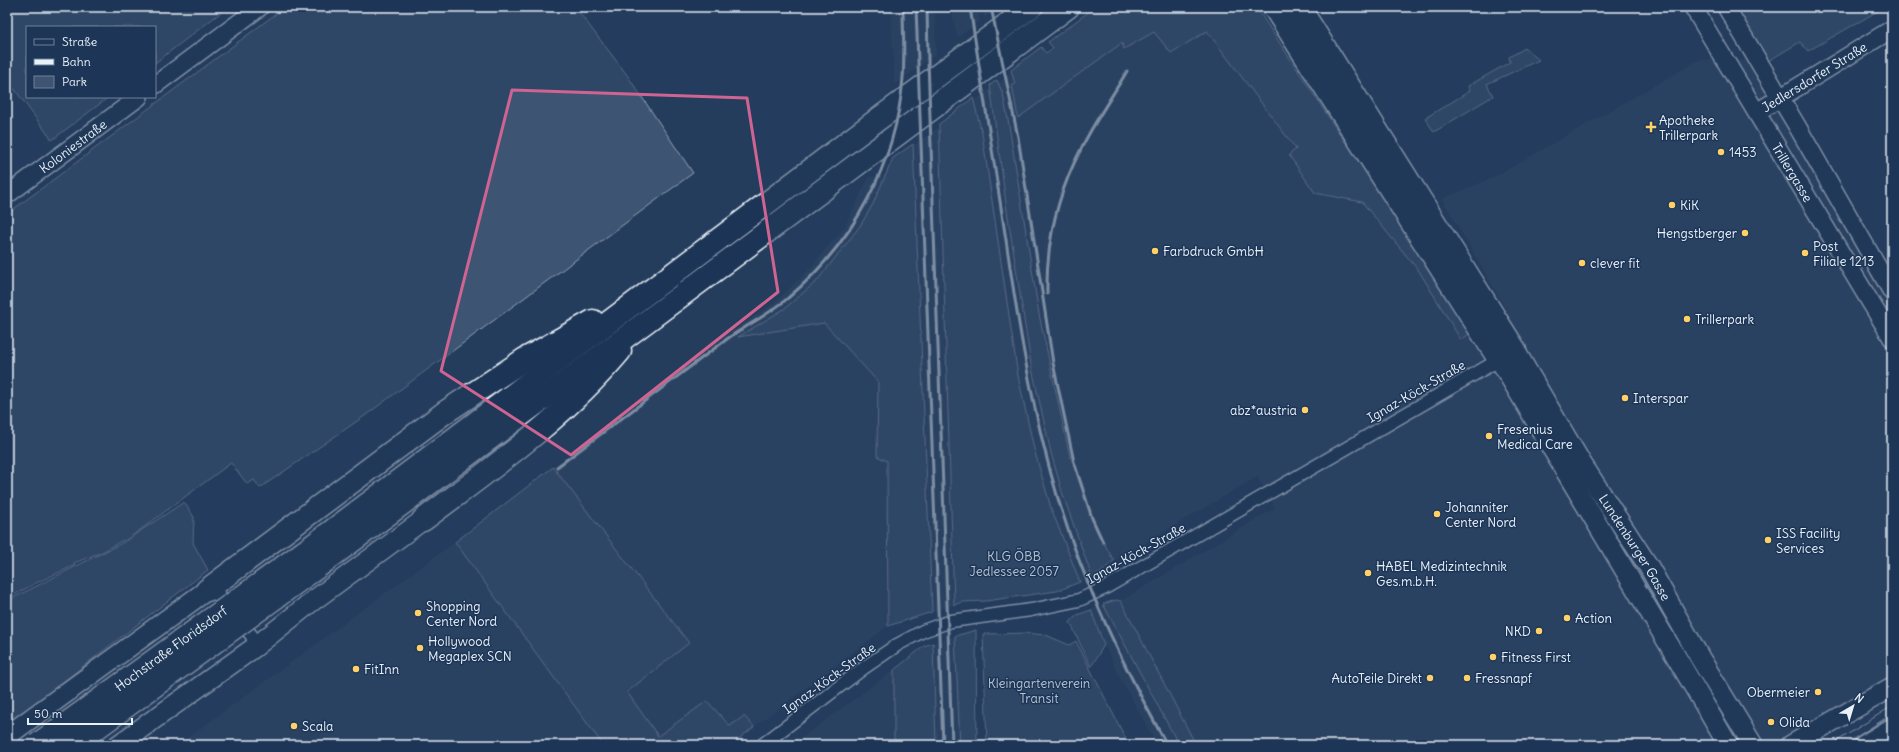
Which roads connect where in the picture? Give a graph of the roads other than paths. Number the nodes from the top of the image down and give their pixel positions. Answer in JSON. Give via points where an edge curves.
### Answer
{"nodes":[{"id":1,"x":260,"y":7,"type":"edge"},
{"id":2,"x":1031,"y":7,"type":"edge"},
{"id":3,"x":1068,"y":7,"type":"edge"},
{"id":4,"x":1274,"y":7,"type":"edge"},
{"id":5,"x":1299,"y":7,"type":"edge"},
{"id":6,"x":1693,"y":7,"type":"edge"},
{"id":7,"x":1726,"y":7,"type":"edge"},
{"id":8,"x":1892,"y":29,"type":"edge"},
{"id":9,"x":156,"y":84,"type":"edge"},
{"id":10,"x":138,"y":98,"type":"edge"},
{"id":11,"x":1780,"y":98,"type":"junction"},
{"id":12,"x":1757,"y":112,"type":"junction"},
{"id":13,"x":7,"y":195,"type":"edge"},
{"id":14,"x":1892,"y":292,"type":"edge"},
{"id":15,"x":638,"y":301,"type":"junction"},
{"id":16,"x":643,"y":323,"type":"junction"},
{"id":17,"x":1892,"y":338,"type":"edge"},
{"id":18,"x":1507,"y":355,"type":"junction"},
{"id":19,"x":423,"y":520,"type":"joint"},
{"id":20,"x":310,"y":560,"type":"junction"},
{"id":21,"x":206,"y":590,"type":"junction"},
{"id":22,"x":255,"y":647,"type":"junction"},
{"id":23,"x":1892,"y":687,"type":"edge"},
{"id":24,"x":1892,"y":728,"type":"edge"},
{"id":25,"x":7,"y":736,"type":"edge"},
{"id":26,"x":37,"y":745,"type":"edge"},
{"id":27,"x":73,"y":745,"type":"edge"},
{"id":28,"x":118,"y":745,"type":"edge"},
{"id":29,"x":762,"y":745,"type":"edge"},
{"id":30,"x":1728,"y":745,"type":"edge"},
{"id":31,"x":1753,"y":745,"type":"edge"},
{"id":32,"x":1791,"y":745,"type":"edge"},
{"id":33,"x":1864,"y":745,"type":"edge"}],
"edges":[{"from":1,"to":9,"type":"street"},
{"from":2,"to":15,"type":"highway"},
{"from":3,"to":16,"type":"highway"},
{"from":4,"to":18,"type":"highway"},
{"from":5,"to":18,"type":"highway"},
{"from":6,"to":12,"type":"street","name":"Trillergasse"},
{"from":7,"to":11,"type":"street","name":"Trillergasse"},
{"from":8,"to":11,"type":"street","name":"Jedlersdorfer Straße"},
{"from":10,"to":13,"type":"street","name":"Koloniestraße"},
{"from":11,"to":12,"type":"street","name":"Jedlersdorfer Straße"},
{"from":11,"to":14,"type":"street","name":"Trillergasse"},
{"from":12,"to":17,"type":"street","name":"Trillergasse"},
{"from":15,"to":20,"type":"highway"},
{"from":15,"to":21,"type":"highway","via":[[587,324],[490,382],[444,413]]},
{"from":16,"to":19,"type":"highway","via":[[604,370],[568,406],[527,441]]},
{"from":16,"to":20,"type":"highway"},
{"from":18,"to":29,"type":"street","name":"Ignaz-Köck-Straße","via":[[1106,588],[1079,600],[1031,610],[951,621],[923,631],[865,667]]},
{"from":18,"to":30,"type":"main road","name":"Lundenburger Gasse","via":[[1567,475]]},
{"from":18,"to":31,"type":"main road","name":"Lundenburger Gasse","via":[[1649,567]]},
{"from":19,"to":22,"type":"main road"},
{"from":20,"to":26,"type":"highway","name":"Hochstraße Floridsdorf","bridge":true},
{"from":20,"to":27,"type":"highway","name":"Hochstraße Floridsdorf","bridge":true},
{"from":21,"to":22,"type":"street","via":[[220,596],[252,636]]},
{"from":21,"to":25,"type":"main road"},
{"from":22,"to":28,"type":"main road"},
{"from":23,"to":32,"type":"main road"},
{"from":24,"to":33,"type":"main road"}]}
